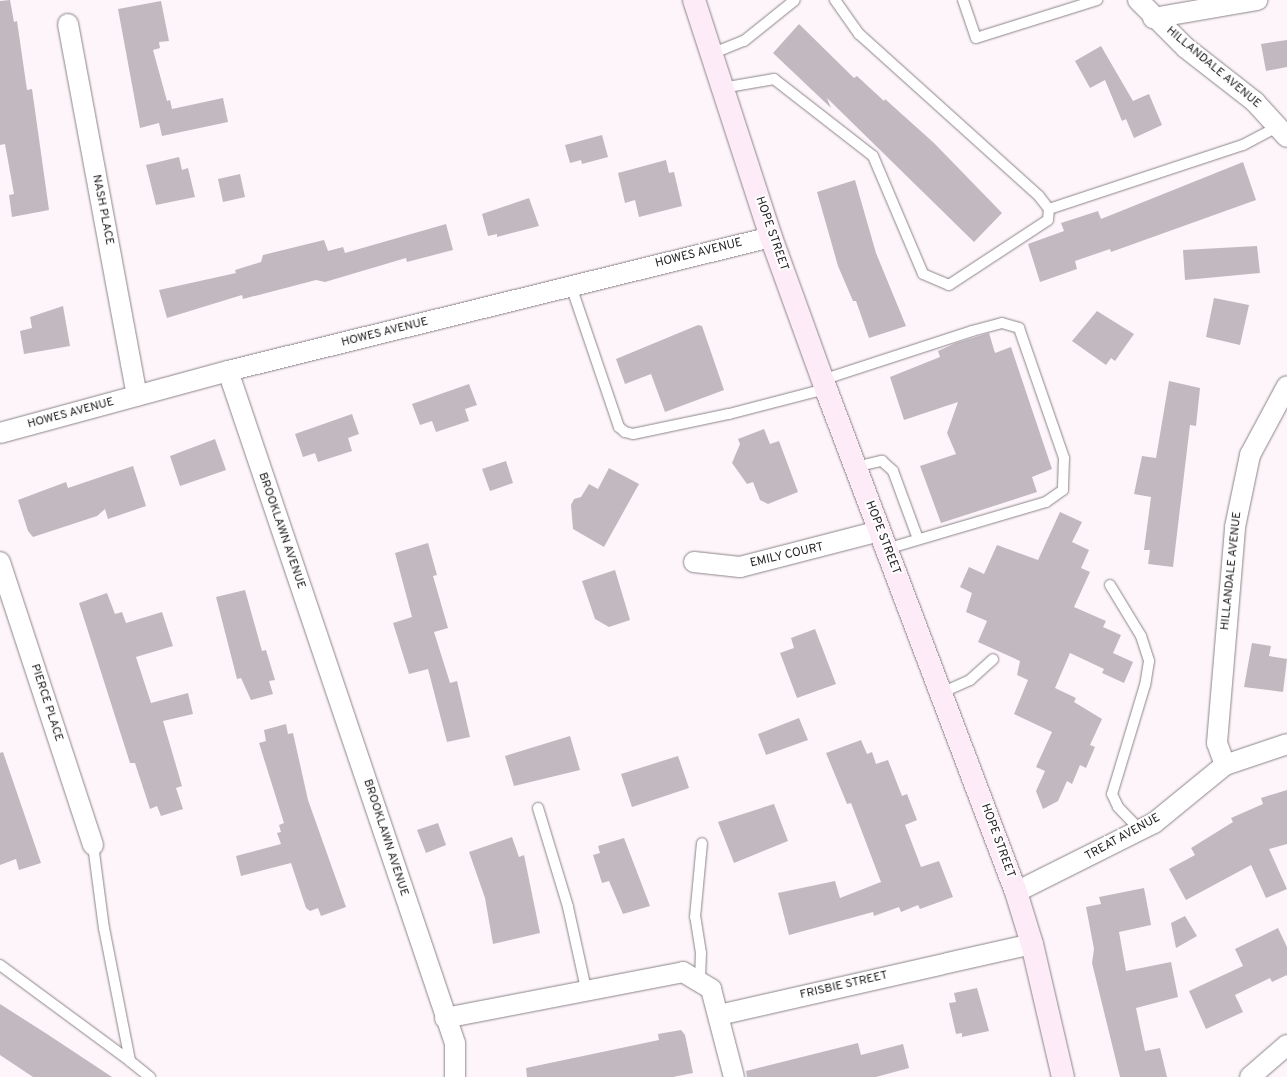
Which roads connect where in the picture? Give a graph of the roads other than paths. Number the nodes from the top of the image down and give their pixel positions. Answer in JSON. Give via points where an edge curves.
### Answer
{"nodes":[{"id":1,"x":694,"y":0,"type":"edge"},
{"id":2,"x":795,"y":0,"type":"edge"},
{"id":3,"x":835,"y":0,"type":"edge"},
{"id":4,"x":964,"y":0,"type":"edge"},
{"id":5,"x":1097,"y":0,"type":"edge"},
{"id":6,"x":1138,"y":0,"type":"edge"},
{"id":7,"x":1257,"y":0,"type":"edge"},
{"id":8,"x":1153,"y":18,"type":"junction"},
{"id":9,"x":68,"y":24,"type":"dead end"},
{"id":10,"x":711,"y":54,"type":"junction"},
{"id":11,"x":722,"y":88,"type":"junction"},
{"id":12,"x":1283,"y":132,"type":"edge"},
{"id":13,"x":1049,"y":209,"type":"junction"},
{"id":14,"x":771,"y":237,"type":"junction"},
{"id":15,"x":571,"y":286,"type":"junction"},
{"id":16,"x":228,"y":372,"type":"junction"},
{"id":17,"x":824,"y":384,"type":"junction"},
{"id":18,"x":1287,"y":386,"type":"edge"},
{"id":19,"x":137,"y":396,"type":"junction"},
{"id":20,"x":0,"y":433,"type":"edge"},
{"id":21,"x":855,"y":467,"type":"junction"},
{"id":22,"x":918,"y":539,"type":"junction"},
{"id":23,"x":882,"y":540,"type":"junction"},
{"id":24,"x":0,"y":562,"type":"edge"},
{"id":25,"x":694,"y":562,"type":"dead end"},
{"id":26,"x":1110,"y":585,"type":"dead end"},
{"id":27,"x":993,"y":659,"type":"dead end"},
{"id":28,"x":941,"y":693,"type":"junction"},
{"id":29,"x":1287,"y":744,"type":"edge"},
{"id":30,"x":1225,"y":765,"type":"junction"},
{"id":31,"x":538,"y":808,"type":"dead end"},
{"id":32,"x":1141,"y":830,"type":"junction"},
{"id":33,"x":702,"y":843,"type":"dead end"},
{"id":34,"x":93,"y":845,"type":"joint"},
{"id":35,"x":1016,"y":892,"type":"junction"},
{"id":36,"x":1032,"y":944,"type":"junction"},
{"id":37,"x":0,"y":965,"type":"edge"},
{"id":38,"x":700,"y":980,"type":"junction"},
{"id":39,"x":586,"y":989,"type":"junction"},
{"id":40,"x":719,"y":1014,"type":"junction"},
{"id":41,"x":445,"y":1018,"type":"junction"},
{"id":42,"x":1287,"y":1045,"type":"edge"},
{"id":43,"x":130,"y":1062,"type":"junction"},
{"id":44,"x":150,"y":1077,"type":"edge"},
{"id":45,"x":455,"y":1077,"type":"edge"},
{"id":46,"x":734,"y":1077,"type":"edge"},
{"id":47,"x":1063,"y":1077,"type":"edge"},
{"id":48,"x":1250,"y":1077,"type":"edge"}],
"edges":[{"from":1,"to":10,"type":"main road","name":"HOPE STREET"},
{"from":2,"to":10,"type":"lane","via":[[744,41]]},
{"from":3,"to":13,"type":"lane","via":[[859,34]]},
{"from":4,"to":5,"type":"lane","via":[[976,38]]},
{"from":6,"to":8,"type":"street","name":"HILLANDALE AVENUE"},
{"from":7,"to":8,"type":"street"},
{"from":8,"to":12,"type":"street","name":"HILLANDALE AVENUE","via":[[1255,102]]},
{"from":9,"to":19,"type":"street","name":"NASH PLACE"},
{"from":10,"to":11,"type":"main road","name":"HOPE STREET"},
{"from":11,"to":13,"type":"lane","via":[[774,80],[873,156],[923,274],[949,285],[1048,220]]},
{"from":11,"to":14,"type":"main road","name":"HOPE STREET"},
{"from":12,"to":13,"type":"lane"},
{"from":14,"to":15,"type":"street","name":"HOWES AVENUE"},
{"from":14,"to":17,"type":"main road","name":"HOPE STREET"},
{"from":15,"to":16,"type":"street","name":"HOWES AVENUE"},
{"from":15,"to":17,"type":"lane","via":[[619,428],[625,432],[633,434],[729,414]]},
{"from":16,"to":19,"type":"street","name":"HOWES AVENUE"},
{"from":16,"to":41,"type":"street","name":"BROOKLAWN AVENUE"},
{"from":17,"to":21,"type":"main road","name":"HOPE STREET"},
{"from":17,"to":22,"type":"lane","via":[[972,331],[1002,323],[1019,328],[1064,458],[1063,490],[1046,502]]},
{"from":18,"to":30,"type":"street","name":"HILLANDALE AVENUE","via":[[1250,455],[1235,527],[1217,743]]},
{"from":19,"to":20,"type":"street","name":"HOWES AVENUE"},
{"from":21,"to":22,"type":"lane","via":[[882,461],[893,471]]},
{"from":21,"to":23,"type":"main road","name":"HOPE STREET"},
{"from":22,"to":23,"type":"lane"},
{"from":23,"to":25,"type":"street","name":"EMILY COURT","via":[[740,567]]},
{"from":23,"to":28,"type":"main road","name":"HOPE STREET"},
{"from":24,"to":34,"type":"street","name":"PIERCE PLACE"},
{"from":26,"to":32,"type":"lane","via":[[1141,636],[1149,661],[1145,685],[1112,794],[1118,807]]},
{"from":27,"to":28,"type":"lane","via":[[970,680]]},
{"from":28,"to":35,"type":"main road","name":"HOPE STREET"},
{"from":29,"to":30,"type":"street","name":"TREAT AVENUE"},
{"from":30,"to":32,"type":"street","name":"TREAT AVENUE"},
{"from":31,"to":39,"type":"lane","via":[[568,907]]},
{"from":32,"to":35,"type":"street","name":"TREAT AVENUE"},
{"from":33,"to":38,"type":"lane","via":[[695,917],[701,953]]},
{"from":34,"to":43,"type":"lane","via":[[104,928]]},
{"from":35,"to":36,"type":"main road","name":"HOPE STREET"},
{"from":36,"to":40,"type":"street","name":"FRISBIE STREET"},
{"from":36,"to":47,"type":"main road","name":"HOPE STREET"},
{"from":37,"to":43,"type":"lane"},
{"from":38,"to":39,"type":"street","via":[[683,972],[668,973]]},
{"from":38,"to":40,"type":"street","via":[[711,989]]},
{"from":39,"to":41,"type":"street"},
{"from":40,"to":46,"type":"street"},
{"from":41,"to":45,"type":"street","name":"BROOKLAWN AVENUE","via":[[456,1049]]},
{"from":42,"to":48,"type":"street"},
{"from":43,"to":44,"type":"lane"}]}
